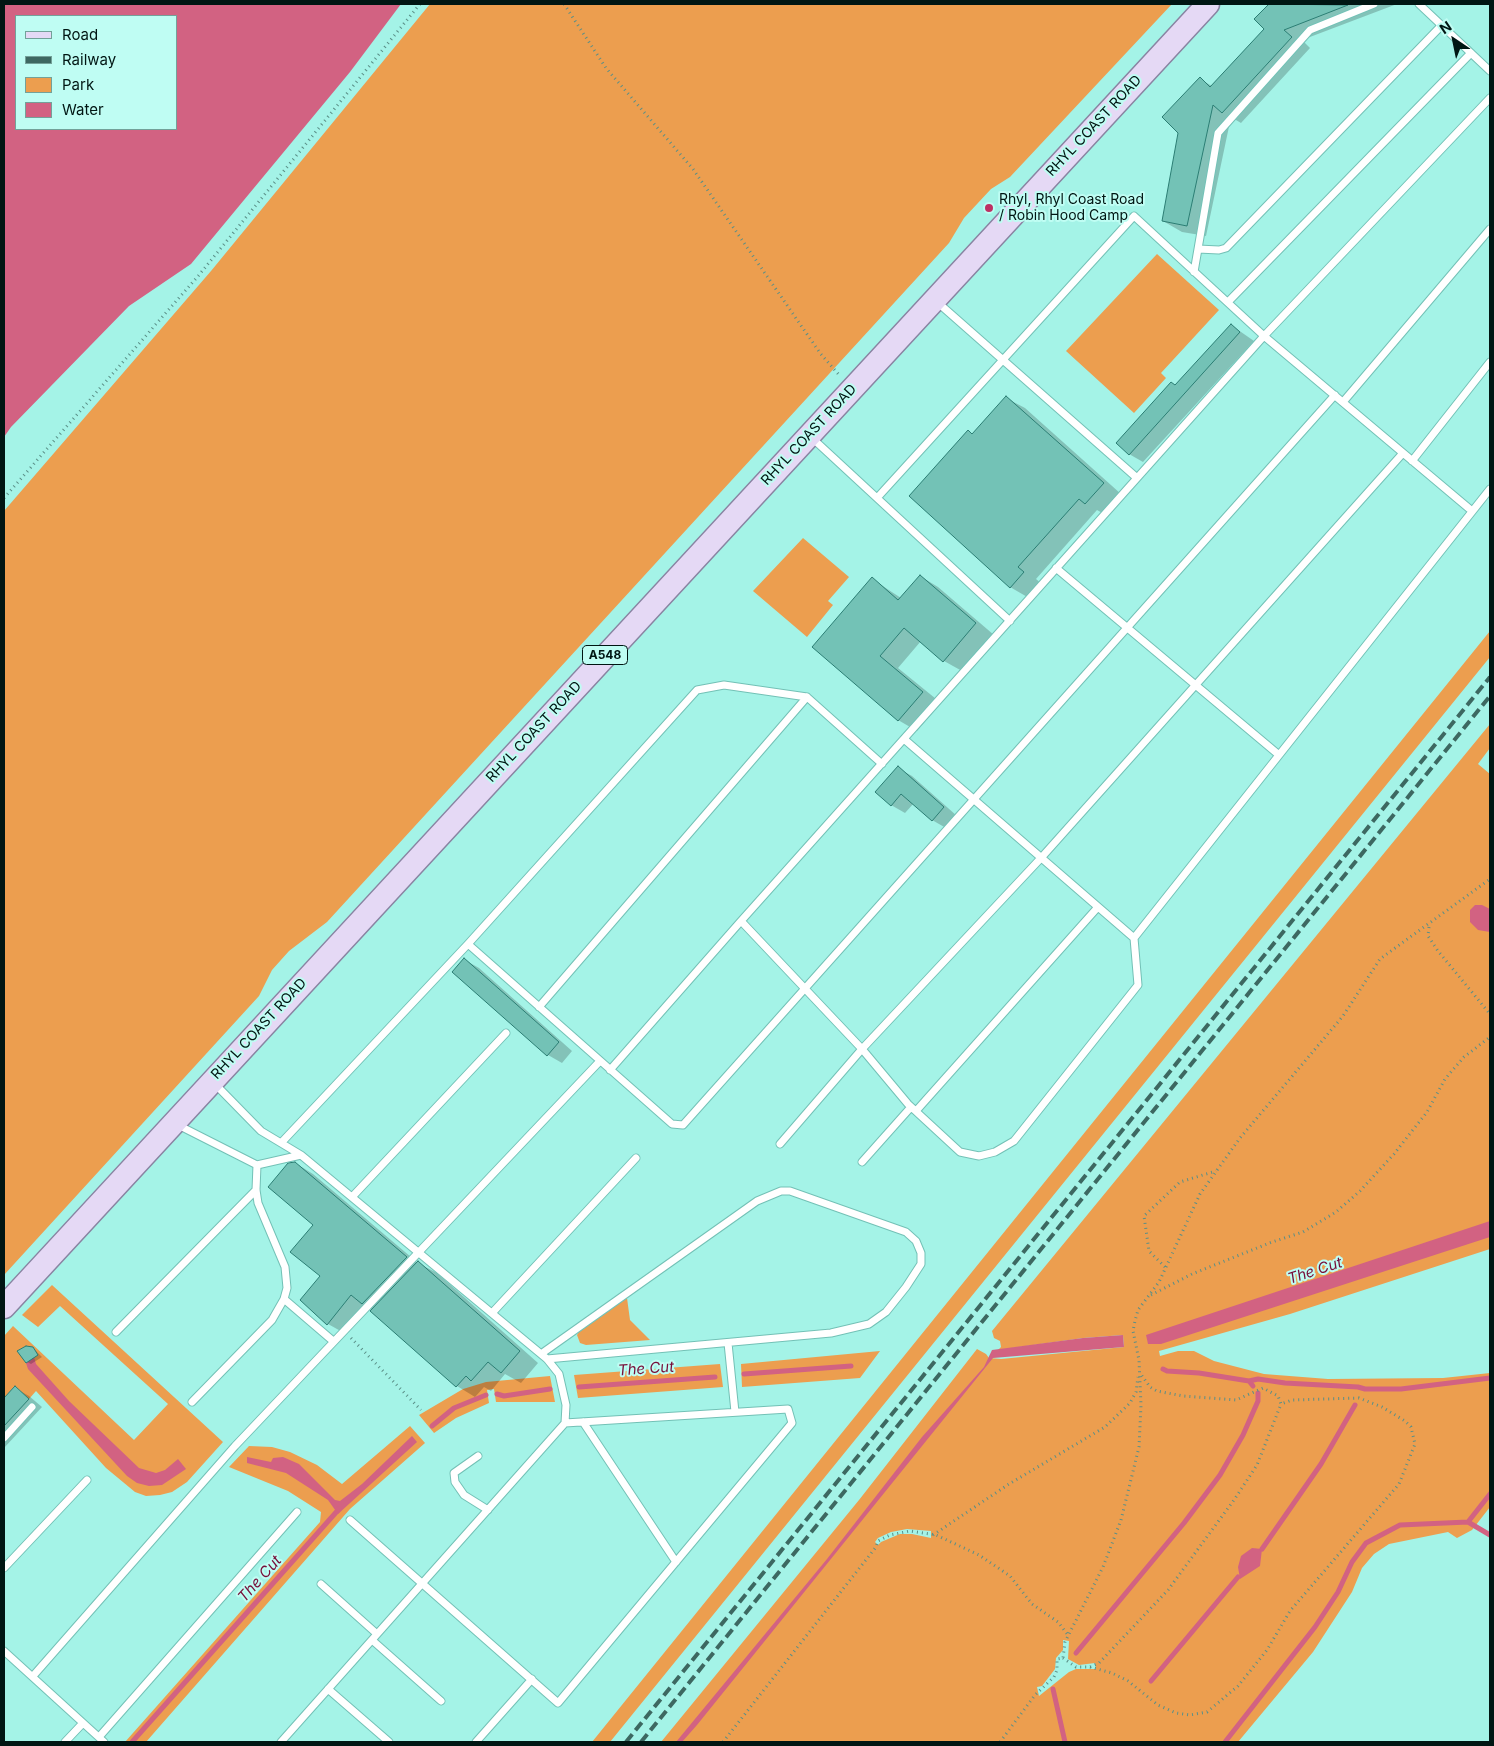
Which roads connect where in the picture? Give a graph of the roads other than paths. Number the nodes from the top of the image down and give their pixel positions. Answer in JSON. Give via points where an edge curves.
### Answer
{"nodes":[{"id":1,"x":1208,"y":4,"type":"edge"},
{"id":2,"x":1374,"y":4,"type":"edge"},
{"id":3,"x":1419,"y":4,"type":"edge"},
{"id":4,"x":1442,"y":25,"type":"junction"},
{"id":5,"x":1471,"y":52,"type":"junction"},
{"id":6,"x":1490,"y":71,"type":"edge"},
{"id":7,"x":1490,"y":98,"type":"edge"},
{"id":8,"x":1490,"y":229,"type":"edge"},
{"id":9,"x":1198,"y":248,"type":"junction"},
{"id":10,"x":1194,"y":272,"type":"junction"},
{"id":11,"x":934,"y":300,"type":"junction"},
{"id":12,"x":1228,"y":302,"type":"junction"},
{"id":13,"x":1264,"y":336,"type":"junction"},
{"id":14,"x":1003,"y":360,"type":"junction"},
{"id":15,"x":1490,"y":362,"type":"edge"},
{"id":16,"x":1335,"y":395,"type":"junction"},
{"id":17,"x":1343,"y":402,"type":"junction"},
{"id":18,"x":809,"y":435,"type":"junction"},
{"id":19,"x":1404,"y":453,"type":"junction"},
{"id":20,"x":1412,"y":461,"type":"junction"},
{"id":21,"x":1137,"y":478,"type":"junction"},
{"id":22,"x":1490,"y":489,"type":"edge"},
{"id":23,"x":878,"y":498,"type":"junction"},
{"id":24,"x":1472,"y":511,"type":"junction"},
{"id":25,"x":1056,"y":568,"type":"junction"},
{"id":26,"x":1010,"y":621,"type":"junction"},
{"id":27,"x":1128,"y":628,"type":"junction"},
{"id":28,"x":1196,"y":685,"type":"junction"},
{"id":29,"x":807,"y":697,"type":"junction"},
{"id":30,"x":904,"y":739,"type":"junction"},
{"id":31,"x":1279,"y":755,"type":"junction"},
{"id":32,"x":882,"y":764,"type":"junction"},
{"id":33,"x":974,"y":800,"type":"junction"},
{"id":34,"x":1041,"y":858,"type":"junction"},
{"id":35,"x":1098,"y":907,"type":"junction"},
{"id":36,"x":741,"y":922,"type":"junction"},
{"id":37,"x":1134,"y":938,"type":"junction"},
{"id":38,"x":468,"y":944,"type":"junction"},
{"id":39,"x":805,"y":990,"type":"junction"},
{"id":40,"x":539,"y":1007,"type":"junction"},
{"id":41,"x":506,"y":1033,"type":"dead end"},
{"id":42,"x":862,"y":1049,"type":"junction"},
{"id":43,"x":600,"y":1061,"type":"junction"},
{"id":44,"x":610,"y":1070,"type":"junction"},
{"id":45,"x":212,"y":1081,"type":"junction"},
{"id":46,"x":914,"y":1109,"type":"junction"},
{"id":47,"x":174,"y":1122,"type":"junction"},
{"id":48,"x":282,"y":1143,"type":"junction"},
{"id":49,"x":780,"y":1144,"type":"dead end"},
{"id":50,"x":301,"y":1155,"type":"junction"},
{"id":51,"x":636,"y":1158,"type":"dead end"},
{"id":52,"x":862,"y":1162,"type":"dead end"},
{"id":53,"x":257,"y":1165,"type":"junction"},
{"id":54,"x":256,"y":1190,"type":"junction"},
{"id":55,"x":352,"y":1197,"type":"junction"},
{"id":56,"x":418,"y":1252,"type":"junction"},
{"id":57,"x":284,"y":1299,"type":"junction"},
{"id":58,"x":4,"y":1307,"type":"edge"},
{"id":59,"x":492,"y":1313,"type":"junction"},
{"id":60,"x":116,"y":1332,"type":"dead end"},
{"id":61,"x":334,"y":1341,"type":"junction"},
{"id":62,"x":728,"y":1343,"type":"junction"},
{"id":63,"x":541,"y":1354,"type":"junction"},
{"id":64,"x":547,"y":1359,"type":"junction"},
{"id":65,"x":192,"y":1402,"type":"dead end"},
{"id":66,"x":32,"y":1407,"type":"dead end"},
{"id":67,"x":735,"y":1412,"type":"junction"},
{"id":68,"x":583,"y":1422,"type":"junction"},
{"id":69,"x":565,"y":1423,"type":"junction"},
{"id":70,"x":4,"y":1438,"type":"edge"},
{"id":71,"x":478,"y":1456,"type":"dead end"},
{"id":72,"x":87,"y":1480,"type":"dead end"},
{"id":73,"x":488,"y":1510,"type":"junction"},
{"id":74,"x":297,"y":1512,"type":"dead end"},
{"id":75,"x":350,"y":1520,"type":"dead end"},
{"id":76,"x":676,"y":1562,"type":"junction"},
{"id":77,"x":4,"y":1568,"type":"edge"},
{"id":78,"x":423,"y":1583,"type":"junction"},
{"id":79,"x":321,"y":1584,"type":"dead end"},
{"id":80,"x":377,"y":1634,"type":"junction"},
{"id":81,"x":372,"y":1640,"type":"junction"},
{"id":82,"x":4,"y":1653,"type":"edge"},
{"id":83,"x":33,"y":1676,"type":"junction"},
{"id":84,"x":532,"y":1679,"type":"junction"},
{"id":85,"x":328,"y":1689,"type":"junction"},
{"id":86,"x":441,"y":1701,"type":"dead end"},
{"id":87,"x":83,"y":1723,"type":"junction"},
{"id":88,"x":102,"y":1740,"type":"edge"},
{"id":89,"x":65,"y":1742,"type":"edge"},
{"id":90,"x":282,"y":1742,"type":"edge"},
{"id":91,"x":389,"y":1742,"type":"edge"},
{"id":92,"x":476,"y":1742,"type":"edge"}],
"edges":[{"from":1,"to":11,"type":"main road","name":"RHYL COAST ROAD","number":"A548"},
{"from":2,"to":9,"type":"lane","via":[[1310,30],[1218,132]]},
{"from":3,"to":4,"type":"lane"},
{"from":4,"to":5,"type":"lane"},
{"from":4,"to":9,"type":"lane","via":[[1226,248]]},
{"from":5,"to":6,"type":"lane"},
{"from":5,"to":12,"type":"lane"},
{"from":7,"to":13,"type":"lane"},
{"from":8,"to":17,"type":"lane"},
{"from":9,"to":10,"type":"lane"},
{"from":10,"to":12,"type":"lane"},
{"from":10,"to":14,"type":"lane","via":[[1134,216]]},
{"from":11,"to":14,"type":"lane"},
{"from":11,"to":18,"type":"main road","name":"RHYL COAST ROAD","number":"A548"},
{"from":12,"to":13,"type":"lane"},
{"from":13,"to":16,"type":"lane"},
{"from":13,"to":21,"type":"lane"},
{"from":14,"to":21,"type":"lane"},
{"from":14,"to":23,"type":"lane"},
{"from":15,"to":20,"type":"lane"},
{"from":16,"to":17,"type":"lane"},
{"from":16,"to":27,"type":"lane"},
{"from":17,"to":19,"type":"lane"},
{"from":18,"to":23,"type":"lane"},
{"from":18,"to":45,"type":"main road","name":"RHYL COAST ROAD","number":"A548"},
{"from":19,"to":20,"type":"lane"},
{"from":19,"to":28,"type":"lane"},
{"from":20,"to":24,"type":"lane"},
{"from":21,"to":25,"type":"lane"},
{"from":22,"to":24,"type":"lane"},
{"from":23,"to":26,"type":"lane"},
{"from":24,"to":31,"type":"lane"},
{"from":25,"to":26,"type":"lane"},
{"from":25,"to":27,"type":"lane"},
{"from":26,"to":30,"type":"lane"},
{"from":27,"to":28,"type":"lane"},
{"from":27,"to":33,"type":"lane"},
{"from":28,"to":31,"type":"lane"},
{"from":28,"to":34,"type":"lane"},
{"from":29,"to":32,"type":"lane"},
{"from":29,"to":38,"type":"lane","via":[[724,685],[697,690]]},
{"from":29,"to":40,"type":"lane"},
{"from":30,"to":32,"type":"lane"},
{"from":30,"to":33,"type":"lane"},
{"from":31,"to":37,"type":"lane"},
{"from":32,"to":36,"type":"lane"},
{"from":33,"to":34,"type":"lane"},
{"from":33,"to":39,"type":"lane"},
{"from":34,"to":35,"type":"lane"},
{"from":34,"to":42,"type":"lane"},
{"from":35,"to":37,"type":"lane"},
{"from":35,"to":46,"type":"lane"},
{"from":36,"to":39,"type":"lane"},
{"from":36,"to":44,"type":"lane"},
{"from":37,"to":46,"type":"lane","via":[[1138,985],[1014,1141],[995,1152],[978,1156],[960,1152]]},
{"from":38,"to":40,"type":"lane"},
{"from":38,"to":48,"type":"lane"},
{"from":39,"to":42,"type":"lane"},
{"from":39,"to":44,"type":"lane","via":[[683,1125],[672,1124]]},
{"from":40,"to":43,"type":"lane"},
{"from":41,"to":55,"type":"lane"},
{"from":42,"to":46,"type":"lane"},
{"from":42,"to":49,"type":"lane"},
{"from":43,"to":44,"type":"lane"},
{"from":43,"to":56,"type":"lane"},
{"from":45,"to":47,"type":"main road","name":"RHYL COAST ROAD","number":"A548"},
{"from":45,"to":48,"type":"lane","via":[[261,1131]]},
{"from":46,"to":52,"type":"lane"},
{"from":47,"to":53,"type":"lane"},
{"from":47,"to":58,"type":"main road","name":"RHYL COAST ROAD","number":"A548"},
{"from":48,"to":50,"type":"lane"},
{"from":50,"to":53,"type":"lane"},
{"from":50,"to":55,"type":"lane"},
{"from":51,"to":59,"type":"lane"},
{"from":53,"to":54,"type":"lane"},
{"from":54,"to":57,"type":"lane","via":[[284,1267],[287,1288]]},
{"from":54,"to":60,"type":"lane"},
{"from":55,"to":56,"type":"lane"},
{"from":56,"to":59,"type":"lane"},
{"from":56,"to":61,"type":"lane"},
{"from":57,"to":61,"type":"lane"},
{"from":57,"to":65,"type":"lane","via":[[272,1320]]},
{"from":59,"to":63,"type":"lane"},
{"from":61,"to":83,"type":"lane","via":[[235,1446]]},
{"from":62,"to":63,"type":"lane","via":[[831,1333],[869,1324],[886,1312],[921,1264],[916,1240],[906,1232],[790,1191],[770,1194]]},
{"from":62,"to":64,"type":"lane"},
{"from":62,"to":67,"type":"lane"},
{"from":63,"to":64,"type":"lane"},
{"from":64,"to":69,"type":"lane","via":[[559,1374],[566,1405]]},
{"from":66,"to":70,"type":"lane"},
{"from":67,"to":68,"type":"lane"},
{"from":67,"to":76,"type":"lane","via":[[788,1409],[792,1423]]},
{"from":68,"to":69,"type":"lane"},
{"from":68,"to":76,"type":"lane"},
{"from":69,"to":73,"type":"lane"},
{"from":71,"to":73,"type":"lane","via":[[454,1473],[455,1482],[464,1495]]},
{"from":72,"to":77,"type":"lane"},
{"from":73,"to":78,"type":"lane"},
{"from":74,"to":88,"type":"lane"},
{"from":75,"to":78,"type":"lane"},
{"from":76,"to":84,"type":"lane","via":[[558,1703]]},
{"from":78,"to":80,"type":"lane"},
{"from":78,"to":84,"type":"lane"},
{"from":79,"to":80,"type":"lane"},
{"from":80,"to":81,"type":"lane"},
{"from":81,"to":85,"type":"lane"},
{"from":81,"to":86,"type":"lane"},
{"from":82,"to":83,"type":"lane"},
{"from":83,"to":87,"type":"lane"},
{"from":84,"to":92,"type":"lane"},
{"from":85,"to":90,"type":"lane"},
{"from":85,"to":91,"type":"lane"},
{"from":87,"to":88,"type":"lane"},
{"from":87,"to":89,"type":"lane"}]}
